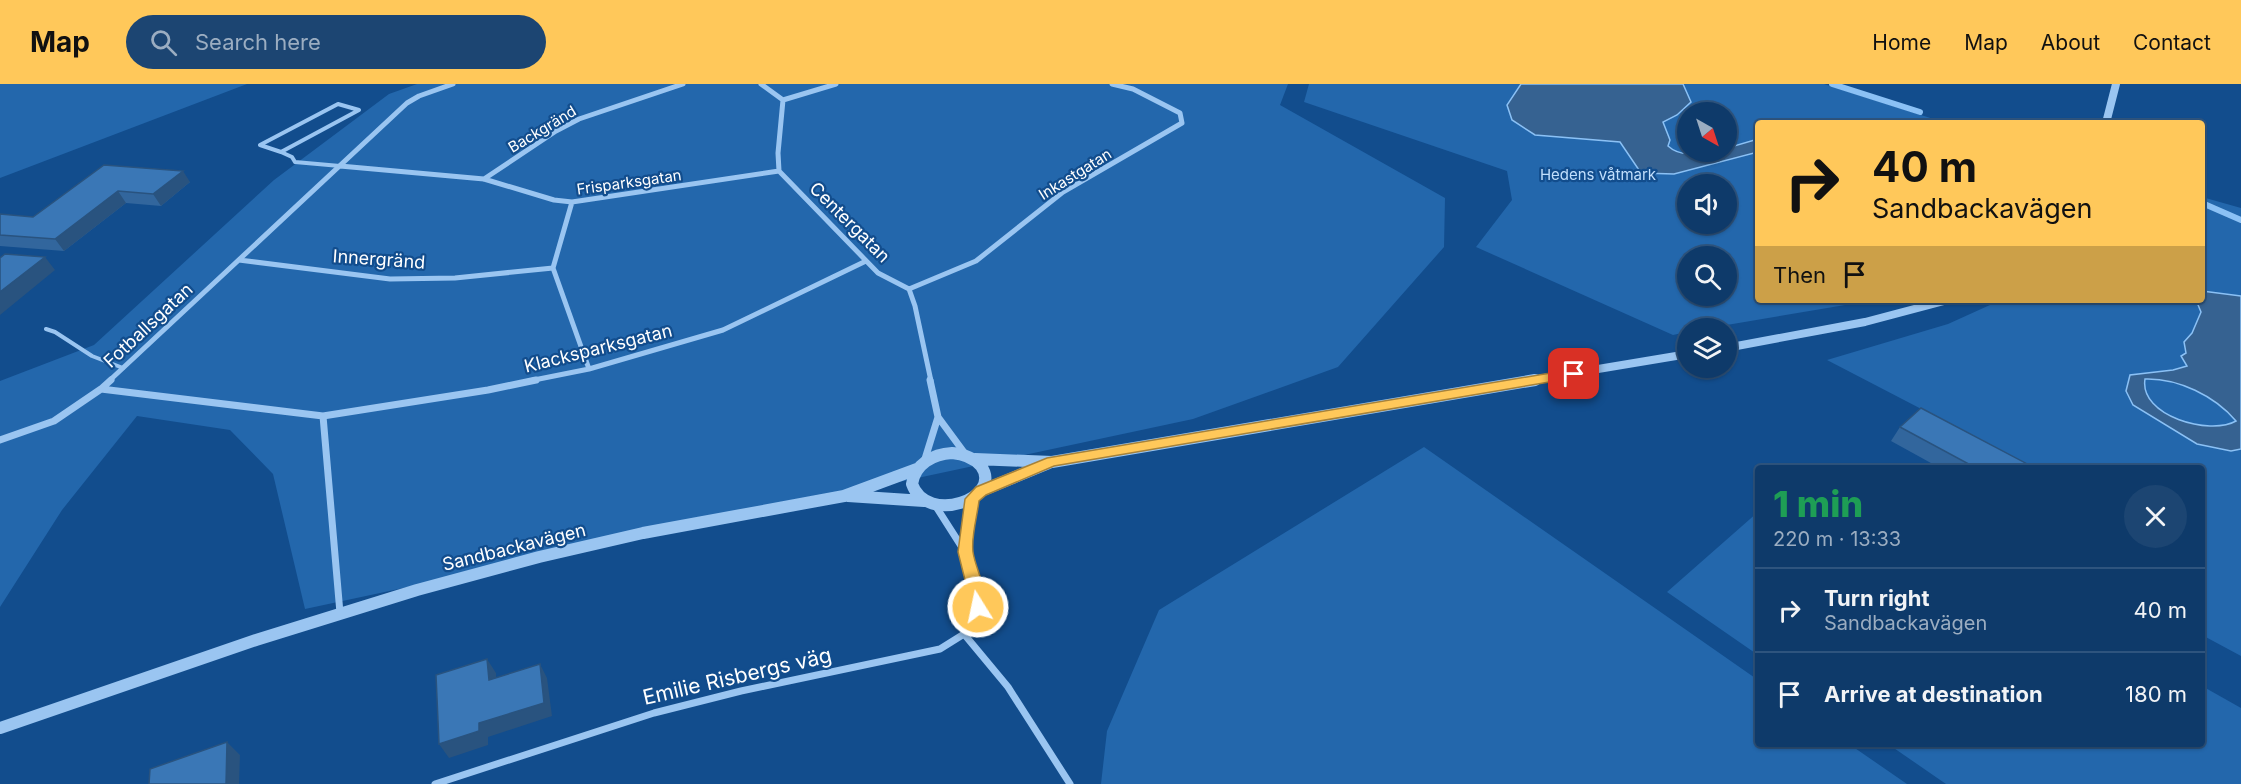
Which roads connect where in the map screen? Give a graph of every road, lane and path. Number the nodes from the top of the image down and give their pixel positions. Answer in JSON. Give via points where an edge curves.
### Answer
{"nodes":[{"id":1,"x":453,"y":84,"type":"edge"},
{"id":2,"x":683,"y":84,"type":"edge"},
{"id":3,"x":761,"y":84,"type":"edge"},
{"id":4,"x":836,"y":84,"type":"edge"},
{"id":5,"x":1112,"y":84,"type":"edge"},
{"id":6,"x":2115,"y":84,"type":"edge"},
{"id":7,"x":783,"y":100,"type":"junction"},
{"id":8,"x":2107,"y":120,"type":"edge"},
{"id":9,"x":281,"y":152,"type":"junction"},
{"id":10,"x":340,"y":166,"type":"junction"},
{"id":11,"x":779,"y":171,"type":"junction"},
{"id":12,"x":484,"y":179,"type":"junction"},
{"id":13,"x":572,"y":202,"type":"junction"},
{"id":14,"x":239,"y":260,"type":"junction"},
{"id":15,"x":866,"y":261,"type":"junction"},
{"id":16,"x":553,"y":268,"type":"junction"},
{"id":17,"x":909,"y":289,"type":"junction"},
{"id":18,"x":1939,"y":303,"type":"edge"},
{"id":19,"x":46,"y":329,"type":"dead end"},
{"id":20,"x":1737,"y":346,"type":"edge"},
{"id":21,"x":1677,"y":356,"type":"edge"},
{"id":22,"x":123,"y":368,"type":"junction"},
{"id":23,"x":589,"y":369,"type":"junction"},
{"id":24,"x":101,"y":389,"type":"junction"},
{"id":25,"x":322,"y":416,"type":"junction"},
{"id":26,"x":938,"y":417,"type":"junction"},
{"id":27,"x":0,"y":440,"type":"edge"},
{"id":28,"x":971,"y":457,"type":"junction"},
{"id":29,"x":1052,"y":462,"type":"junction"},
{"id":30,"x":920,"y":466,"type":"junction"},
{"id":31,"x":976,"y":495,"type":"junction"},
{"id":32,"x":844,"y":496,"type":"junction"},
{"id":33,"x":929,"y":503,"type":"junction"},
{"id":34,"x":965,"y":552,"type":"junction"},
{"id":35,"x":340,"y":613,"type":"junction"},
{"id":36,"x":964,"y":634,"type":"junction"},
{"id":37,"x":0,"y":728,"type":"edge"},
{"id":38,"x":435,"y":784,"type":"edge"},
{"id":39,"x":1070,"y":784,"type":"edge"}],
"edges":[{"from":1,"to":10,"type":"street","name":"Fotballsgatan","via":[[407,103]]},
{"from":2,"to":12,"type":"street","name":"Backgränd","via":[[579,119]]},
{"from":3,"to":7,"type":"street"},
{"from":4,"to":7,"type":"street"},
{"from":5,"to":17,"type":"street","name":"Inkastgatan","via":[[1133,89],[1180,113],[1182,123],[1063,192],[976,261]]},
{"from":6,"to":8,"type":"street"},
{"from":7,"to":11,"type":"street","via":[[776,158]]},
{"from":9,"to":9,"type":"lane","via":[[310,136],[359,110],[338,104],[260,144]]},
{"from":9,"to":10,"type":"lane","via":[[295,162]]},
{"from":10,"to":12,"type":"street","name":"Frisparksgatan"},
{"from":10,"to":14,"type":"street","name":"Fotballsgatan"},
{"from":11,"to":13,"type":"street","name":"Frisparksgatan"},
{"from":11,"to":15,"type":"street","name":"Centergatan"},
{"from":12,"to":13,"type":"street","name":"Frisparksgatan"},
{"from":13,"to":16,"type":"street"},
{"from":14,"to":16,"type":"street","name":"Innergränd","via":[[390,279],[455,278]]},
{"from":14,"to":22,"type":"street","name":"Fotballsgatan"},
{"from":15,"to":17,"type":"street","name":"Centergatan","via":[[878,273]]},
{"from":15,"to":23,"type":"street","name":"Klacksparksgatan","via":[[723,330]]},
{"from":16,"to":23,"type":"street"},
{"from":17,"to":26,"type":"street"},
{"from":18,"to":20,"type":"street","via":[[1858,324]]},
{"from":19,"to":22,"type":"lane","via":[[92,356]]},
{"from":21,"to":29,"type":"street"},
{"from":22,"to":24,"type":"street","name":"Fotballsgatan"},
{"from":23,"to":25,"type":"street","name":"Klacksparksgatan","via":[[488,390]]},
{"from":24,"to":25,"type":"street","name":"Fotballsgatan"},
{"from":24,"to":27,"type":"street","via":[[50,425]]},
{"from":25,"to":35,"type":"street"},
{"from":26,"to":28,"type":"street"},
{"from":26,"to":30,"type":"street"},
{"from":28,"to":29,"type":"street"},
{"from":28,"to":30,"type":"street","via":[[944,454]]},
{"from":28,"to":31,"type":"street","via":[[986,473]]},
{"from":29,"to":31,"type":"street"},
{"from":30,"to":32,"type":"street","name":"Sandbackavägen"},
{"from":30,"to":33,"type":"street","via":[[912,485],[916,494]]},
{"from":31,"to":33,"type":"street","via":[[961,504]]},
{"from":31,"to":34,"type":"street"},
{"from":32,"to":33,"type":"street","name":"Sandbackavägen"},
{"from":32,"to":35,"type":"street","name":"Sandbackavägen","via":[[562,552]]},
{"from":33,"to":34,"type":"street"},
{"from":34,"to":36,"type":"street","via":[[978,607]]},
{"from":35,"to":37,"type":"street","name":"Sandbackavägen"},
{"from":36,"to":38,"type":"street","name":"Emilie Risbergs väg","via":[[940,649],[654,713]]},
{"from":36,"to":39,"type":"street","via":[[1010,688]]}]}
